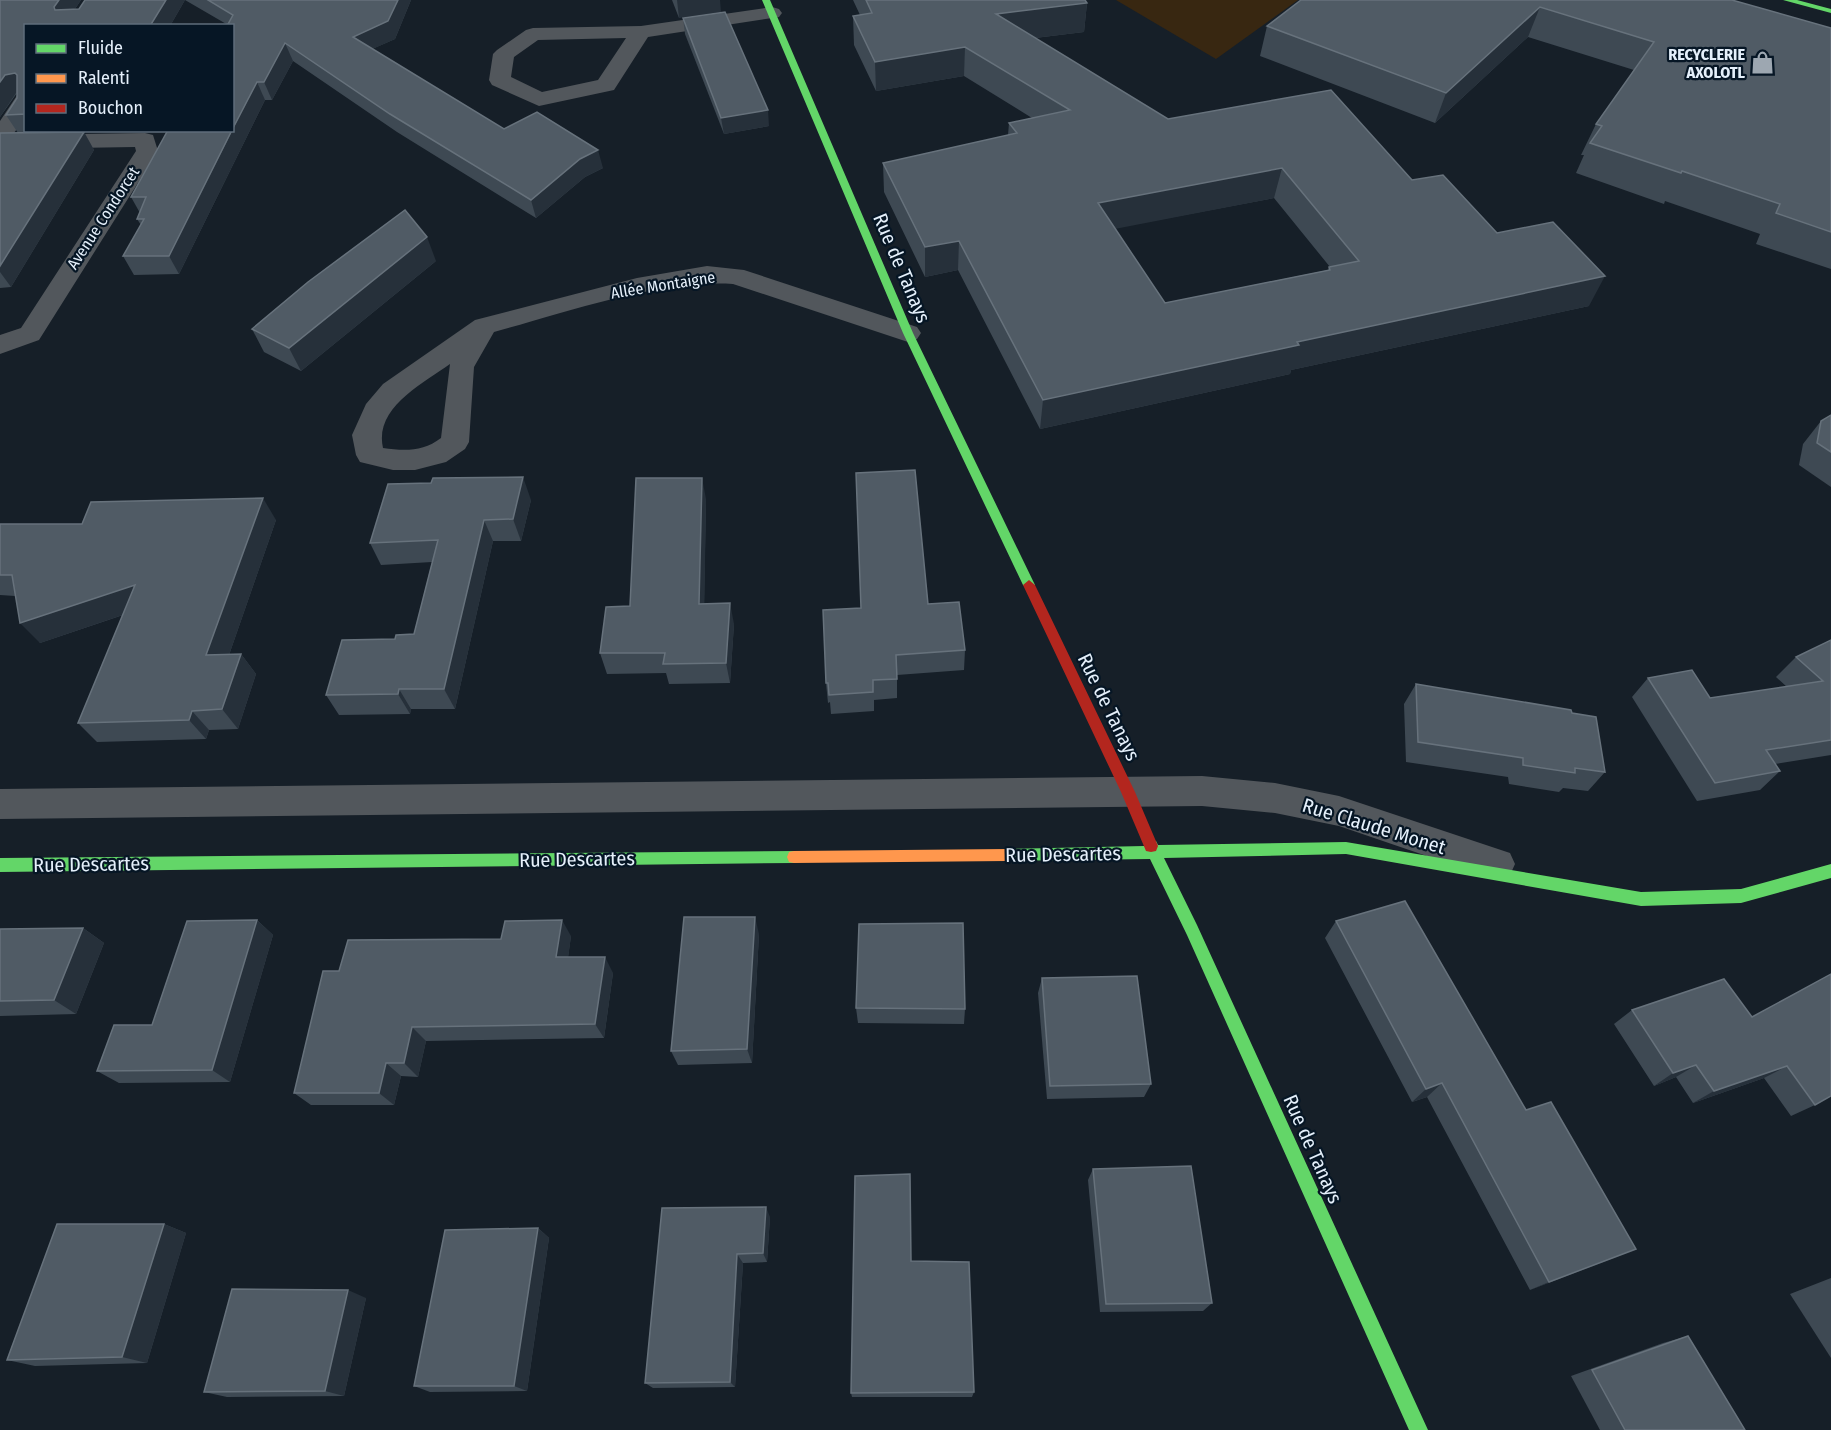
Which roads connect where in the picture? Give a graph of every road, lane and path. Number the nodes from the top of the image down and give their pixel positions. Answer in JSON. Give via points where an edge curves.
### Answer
{"nodes":[{"id":1,"x":1787,"y":0,"type":"edge"},
{"id":2,"x":769,"y":6,"type":"edge"},
{"id":3,"x":1831,"y":10,"type":"edge"},
{"id":4,"x":641,"y":32,"type":"junction"},
{"id":5,"x":24,"y":102,"type":"edge"},
{"id":6,"x":484,"y":326,"type":"junction"},
{"id":7,"x":908,"y":333,"type":"junction"},
{"id":8,"x":0,"y":345,"type":"edge"},
{"id":9,"x":1128,"y":792,"type":"junction"},
{"id":10,"x":0,"y":804,"type":"edge"},
{"id":11,"x":1154,"y":853,"type":"junction"},
{"id":12,"x":0,"y":865,"type":"edge"},
{"id":13,"x":1831,"y":871,"type":"edge"},
{"id":14,"x":1544,"y":880,"type":"junction"},
{"id":15,"x":1419,"y":1430,"type":"edge"}],
"edges":[{"from":1,"to":3,"type":"street"},
{"from":2,"to":4,"type":"street"},
{"from":2,"to":7,"type":"street","name":"Rue de Tanays"},
{"from":4,"to":4,"type":"street","via":[[533,34],[504,54],[500,80],[538,99],[606,86]]},
{"from":5,"to":8,"type":"street","name":"Avenue Condorcet","via":[[2,134],[12,142],[145,140],[147,151],[30,334]]},
{"from":6,"to":6,"type":"street","name":"Allée Montaigne","via":[[393,391],[381,404],[366,435],[370,455],[393,461],[417,460],[443,453],[455,442],[461,367]]},
{"from":6,"to":7,"type":"street","name":"Allée Montaigne","via":[[637,286],[707,274],[735,276]]},
{"from":7,"to":9,"type":"street","name":"Rue de Tanays"},
{"from":9,"to":10,"type":"street"},
{"from":9,"to":11,"type":"street","name":"Rue de Tanays"},
{"from":9,"to":14,"type":"street","name":"Rue Claude Monet","via":[[1202,791],[1286,800],[1339,812]]},
{"from":11,"to":12,"type":"street","name":"Rue Descartes"},
{"from":11,"to":14,"type":"street","name":"Rue Claude Monet","via":[[1346,848]]},
{"from":11,"to":15,"type":"street","name":"Rue de Tanays"},
{"from":13,"to":14,"type":"street","name":"Rue Claude Monet","via":[[1741,896],[1641,899]]}]}
